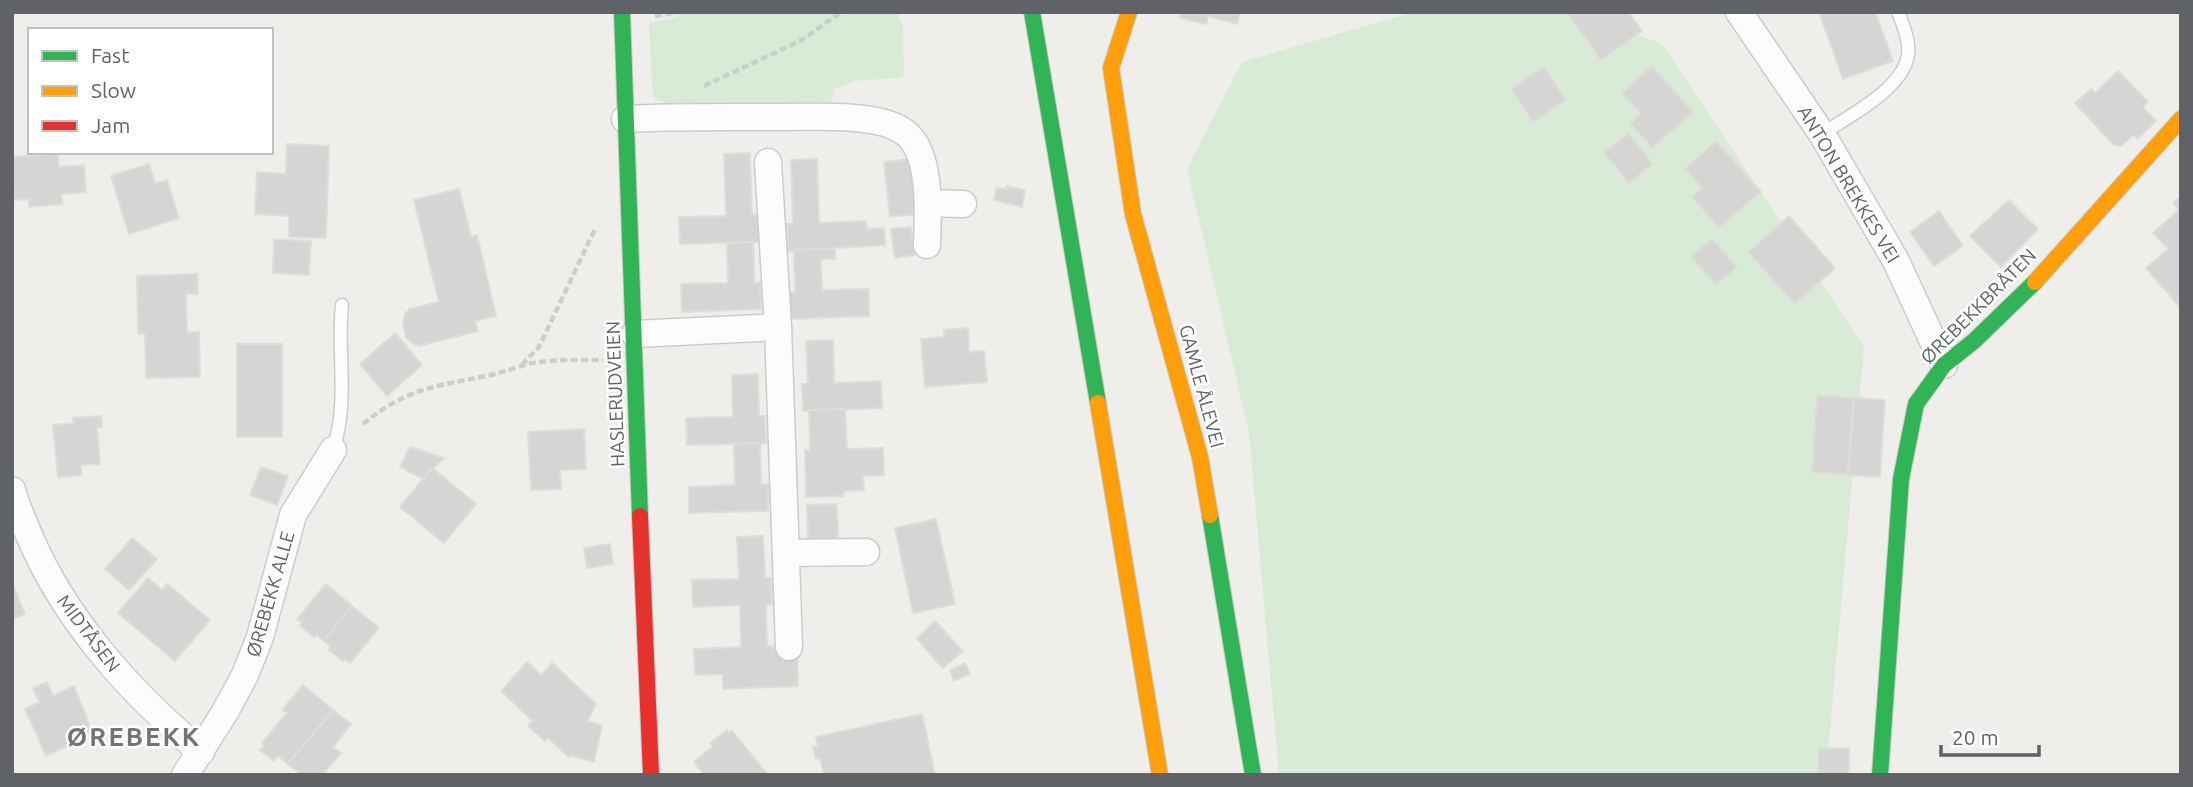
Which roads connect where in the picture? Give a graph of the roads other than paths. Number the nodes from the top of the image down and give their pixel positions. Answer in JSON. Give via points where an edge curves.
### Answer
{"nodes":[{"id":1,"x":622,"y":12,"type":"edge"},
{"id":2,"x":1032,"y":12,"type":"edge"},
{"id":3,"x":1129,"y":12,"type":"edge"},
{"id":4,"x":1739,"y":12,"type":"edge"},
{"id":5,"x":1898,"y":12,"type":"edge"},
{"id":6,"x":625,"y":119,"type":"junction"},
{"id":7,"x":2181,"y":119,"type":"edge"},
{"id":8,"x":1822,"y":134,"type":"junction"},
{"id":9,"x":768,"y":162,"type":"dead end"},
{"id":10,"x":928,"y":203,"type":"junction"},
{"id":11,"x":963,"y":204,"type":"dead end"},
{"id":12,"x":927,"y":246,"type":"dead end"},
{"id":13,"x":342,"y":306,"type":"dead end"},
{"id":14,"x":778,"y":327,"type":"junction"},
{"id":15,"x":636,"y":345,"type":"junction"},
{"id":16,"x":1944,"y":365,"type":"junction"},
{"id":17,"x":333,"y":450,"type":"joint"},
{"id":18,"x":12,"y":490,"type":"edge"},
{"id":19,"x":866,"y":552,"type":"dead end"},
{"id":20,"x":786,"y":553,"type":"junction"},
{"id":21,"x":789,"y":647,"type":"dead end"},
{"id":22,"x":201,"y":752,"type":"junction"},
{"id":23,"x":185,"y":775,"type":"edge"},
{"id":24,"x":651,"y":775,"type":"edge"},
{"id":25,"x":1160,"y":775,"type":"edge"},
{"id":26,"x":1253,"y":775,"type":"edge"},
{"id":27,"x":1880,"y":775,"type":"edge"}],
"edges":[{"from":1,"to":6,"type":"street","name":"HASLERUDVEIEN"},
{"from":2,"to":25,"type":"street"},
{"from":3,"to":26,"type":"street","name":"GAMLE ÅLEVEI","via":[[1111,68],[1133,214],[1200,457]]},
{"from":4,"to":8,"type":"street","name":"ANTON BREKKES VEI"},
{"from":5,"to":8,"type":"lane","via":[[1908,54],[1900,76]]},
{"from":6,"to":10,"type":"street","via":[[878,121],[901,129],[913,140],[922,157]]},
{"from":6,"to":15,"type":"street","name":"HASLERUDVEIEN"},
{"from":7,"to":16,"type":"street","name":"ØREBEKKBRÅTEN","via":[[2033,284]]},
{"from":8,"to":16,"type":"street","name":"ANTON BREKKES VEI","via":[[1896,261]]},
{"from":9,"to":14,"type":"street"},
{"from":10,"to":11,"type":"street"},
{"from":10,"to":12,"type":"street"},
{"from":13,"to":17,"type":"lane","via":[[342,403]]},
{"from":14,"to":15,"type":"street"},
{"from":14,"to":20,"type":"street"},
{"from":15,"to":24,"type":"street","name":"HASLERUDVEIEN"},
{"from":16,"to":27,"type":"street","name":"ØREBEKKBRÅTEN","via":[[1916,404],[1901,479]]},
{"from":17,"to":22,"type":"street","name":"ØREBEKK ALLE","via":[[293,515],[260,637],[245,675]]},
{"from":18,"to":22,"type":"street","name":"MIDTÅSEN","via":[[37,554],[68,610],[114,669]]},
{"from":19,"to":20,"type":"street"},
{"from":20,"to":21,"type":"street"},
{"from":22,"to":23,"type":"street","name":"ØREBEKK ALLE"}]}
